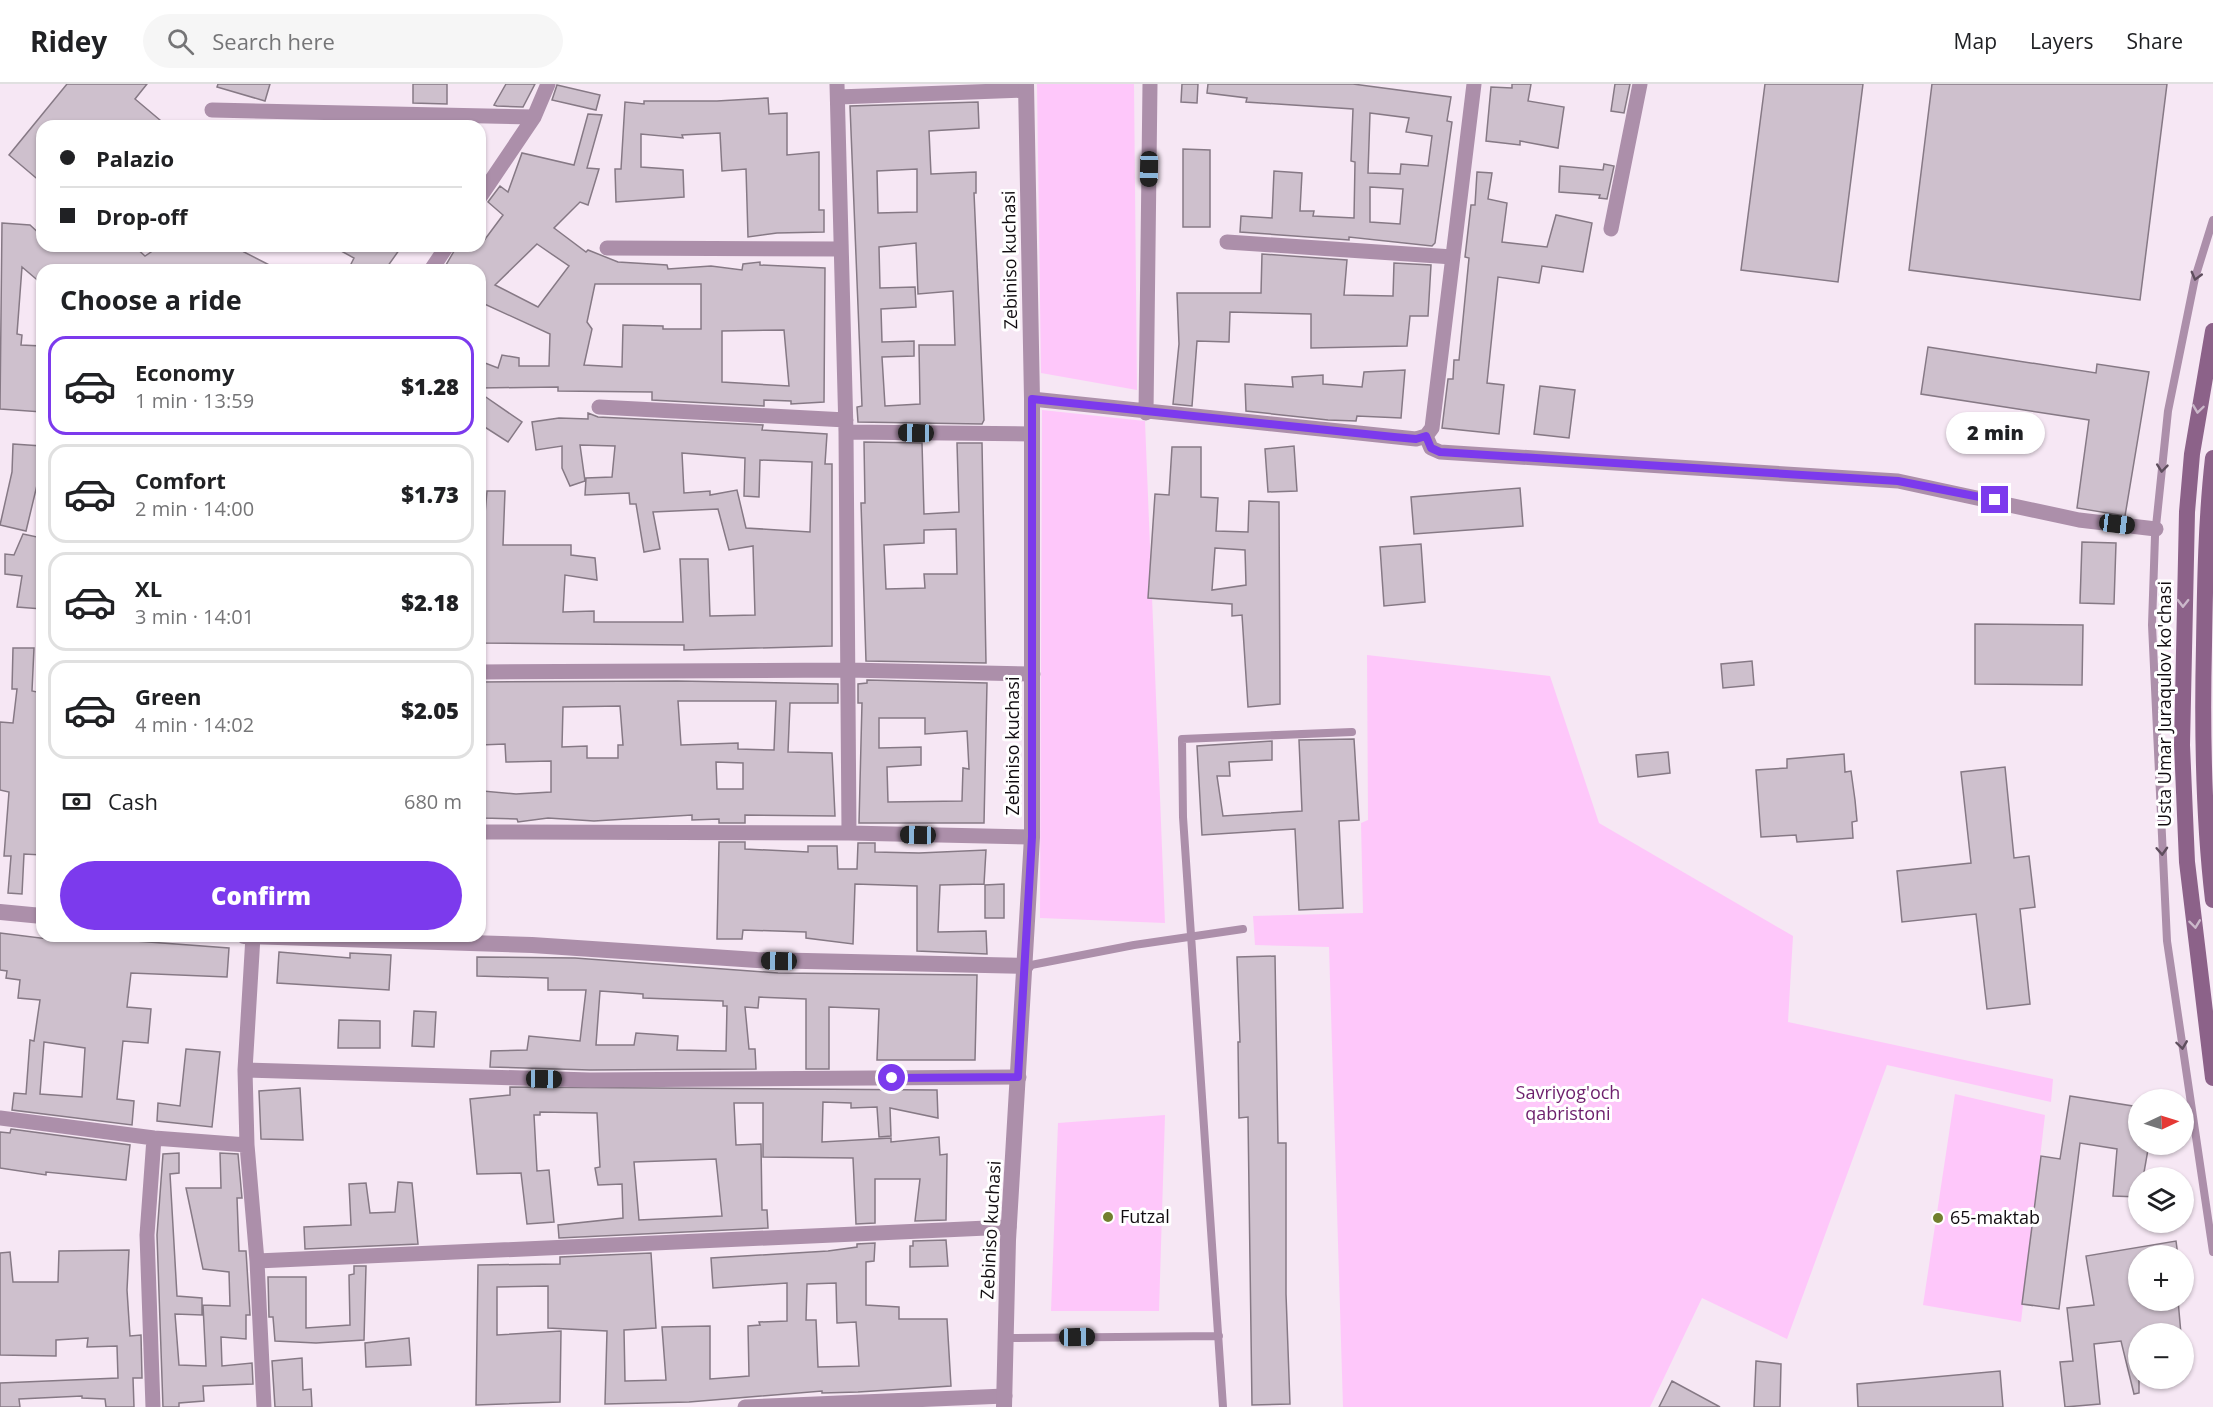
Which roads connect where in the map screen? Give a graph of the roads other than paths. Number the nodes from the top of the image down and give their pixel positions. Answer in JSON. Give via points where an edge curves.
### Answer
{"nodes":[{"id":1,"x":548,"y":84,"type":"edge"},
{"id":2,"x":1150,"y":84,"type":"edge"},
{"id":3,"x":1471,"y":84,"type":"edge"},
{"id":4,"x":1640,"y":84,"type":"edge"},
{"id":5,"x":1026,"y":87,"type":"edge"},
{"id":6,"x":838,"y":91,"type":"edge"},
{"id":7,"x":212,"y":110,"type":"dead end"},
{"id":8,"x":534,"y":117,"type":"junction"},
{"id":9,"x":486,"y":188,"type":"edge"},
{"id":10,"x":2213,"y":220,"type":"edge"},
{"id":11,"x":1611,"y":229,"type":"dead end"},
{"id":12,"x":1227,"y":242,"type":"dead end"},
{"id":13,"x":607,"y":248,"type":"dead end"},
{"id":14,"x":841,"y":249,"type":"junction"},
{"id":15,"x":1453,"y":257,"type":"junction"},
{"id":16,"x":2213,"y":331,"type":"edge"},
{"id":17,"x":1032,"y":399,"type":"junction"},
{"id":18,"x":599,"y":407,"type":"dead end"},
{"id":19,"x":1146,"y":413,"type":"junction"},
{"id":20,"x":846,"y":426,"type":"junction"},
{"id":21,"x":1032,"y":434,"type":"junction"},
{"id":22,"x":1426,"y":436,"type":"junction"},
{"id":23,"x":2213,"y":458,"type":"edge"},
{"id":24,"x":2156,"y":529,"type":"junction"},
{"id":25,"x":848,"y":670,"type":"junction"},
{"id":26,"x":486,"y":672,"type":"edge"},
{"id":27,"x":1033,"y":674,"type":"junction"},
{"id":28,"x":1352,"y":732,"type":"dead end"},
{"id":29,"x":486,"y":832,"type":"edge"},
{"id":30,"x":849,"y":833,"type":"junction"},
{"id":31,"x":1032,"y":837,"type":"junction"},
{"id":32,"x":2213,"y":900,"type":"edge"},
{"id":33,"x":0,"y":912,"type":"edge"},
{"id":34,"x":36,"y":915,"type":"edge"},
{"id":35,"x":1243,"y":928,"type":"dead end"},
{"id":36,"x":1191,"y":936,"type":"junction"},
{"id":37,"x":250,"y":942,"type":"edge"},
{"id":38,"x":438,"y":942,"type":"edge"},
{"id":39,"x":1026,"y":966,"type":"junction"},
{"id":40,"x":245,"y":1071,"type":"junction"},
{"id":41,"x":1018,"y":1077,"type":"junction"},
{"id":42,"x":2213,"y":1078,"type":"edge"},
{"id":43,"x":0,"y":1118,"type":"edge"},
{"id":44,"x":154,"y":1138,"type":"junction"},
{"id":45,"x":247,"y":1145,"type":"junction"},
{"id":46,"x":1009,"y":1227,"type":"junction"},
{"id":47,"x":2213,"y":1252,"type":"edge"},
{"id":48,"x":257,"y":1261,"type":"junction"},
{"id":49,"x":1219,"y":1336,"type":"junction"},
{"id":50,"x":1006,"y":1338,"type":"junction"},
{"id":51,"x":1005,"y":1402,"type":"edge"},
{"id":52,"x":153,"y":1407,"type":"edge"},
{"id":53,"x":264,"y":1407,"type":"edge"},
{"id":54,"x":745,"y":1407,"type":"edge"},
{"id":55,"x":1223,"y":1407,"type":"edge"}],
"edges":[{"from":1,"to":8,"type":"street"},
{"from":2,"to":19,"type":"street"},
{"from":3,"to":15,"type":"street"},
{"from":4,"to":11,"type":"street"},
{"from":5,"to":6,"type":"street"},
{"from":5,"to":17,"type":"street","name":"Zebiniso kuchasi"},
{"from":6,"to":14,"type":"street"},
{"from":7,"to":8,"type":"street"},
{"from":8,"to":9,"type":"street"},
{"from":10,"to":24,"type":"lane","one_way":true,"via":[[2195,278],[2168,411]]},
{"from":12,"to":15,"type":"street"},
{"from":13,"to":14,"type":"street"},
{"from":14,"to":20,"type":"street"},
{"from":15,"to":22,"type":"street","via":[[1432,428]]},
{"from":16,"to":42,"type":"main road","name":"Usta Umar Juraqulov ko'chasi","one_way":true,"via":[[2200,396],[2189,489],[2182,687],[2187,862]]},
{"from":17,"to":19,"type":"street"},
{"from":17,"to":21,"type":"street","name":"Zebiniso kuchasi"},
{"from":18,"to":20,"type":"street"},
{"from":19,"to":22,"type":"street","via":[[1416,439]]},
{"from":20,"to":21,"type":"street"},
{"from":20,"to":25,"type":"street"},
{"from":21,"to":27,"type":"street","name":"Zebiniso kuchasi"},
{"from":22,"to":24,"type":"street","via":[[1431,448],[1440,452],[1898,481],[2079,520]]},
{"from":23,"to":32,"type":"main road","via":[[2207,510],[2203,697]]},
{"from":24,"to":47,"type":"lane","one_way":true,"via":[[2152,625],[2167,941]]},
{"from":25,"to":26,"type":"street"},
{"from":25,"to":27,"type":"street"},
{"from":25,"to":30,"type":"street"},
{"from":27,"to":31,"type":"street","name":"Zebiniso kuchasi"},
{"from":28,"to":36,"type":"lane","via":[[1182,739]]},
{"from":29,"to":30,"type":"street"},
{"from":30,"to":31,"type":"street"},
{"from":31,"to":39,"type":"street","name":"Zebiniso kuchasi"},
{"from":33,"to":34,"type":"street"},
{"from":35,"to":36,"type":"lane"},
{"from":36,"to":39,"type":"lane"},
{"from":36,"to":49,"type":"lane"},
{"from":37,"to":40,"type":"street"},
{"from":38,"to":39,"type":"street","via":[[756,960]]},
{"from":39,"to":41,"type":"street","name":"Zebiniso kuchasi"},
{"from":40,"to":41,"type":"street","via":[[590,1080]]},
{"from":40,"to":45,"type":"street"},
{"from":41,"to":46,"type":"street","name":"Zebiniso kuchasi"},
{"from":43,"to":44,"type":"street"},
{"from":44,"to":45,"type":"street"},
{"from":44,"to":52,"type":"street","via":[[147,1235]]},
{"from":45,"to":48,"type":"street"},
{"from":46,"to":48,"type":"street"},
{"from":46,"to":50,"type":"street","name":"Zebiniso kuchasi"},
{"from":48,"to":53,"type":"street"},
{"from":49,"to":50,"type":"lane"},
{"from":49,"to":55,"type":"lane"},
{"from":50,"to":51,"type":"street","name":"Zebiniso kuchasi"},
{"from":51,"to":54,"type":"street"}]}
